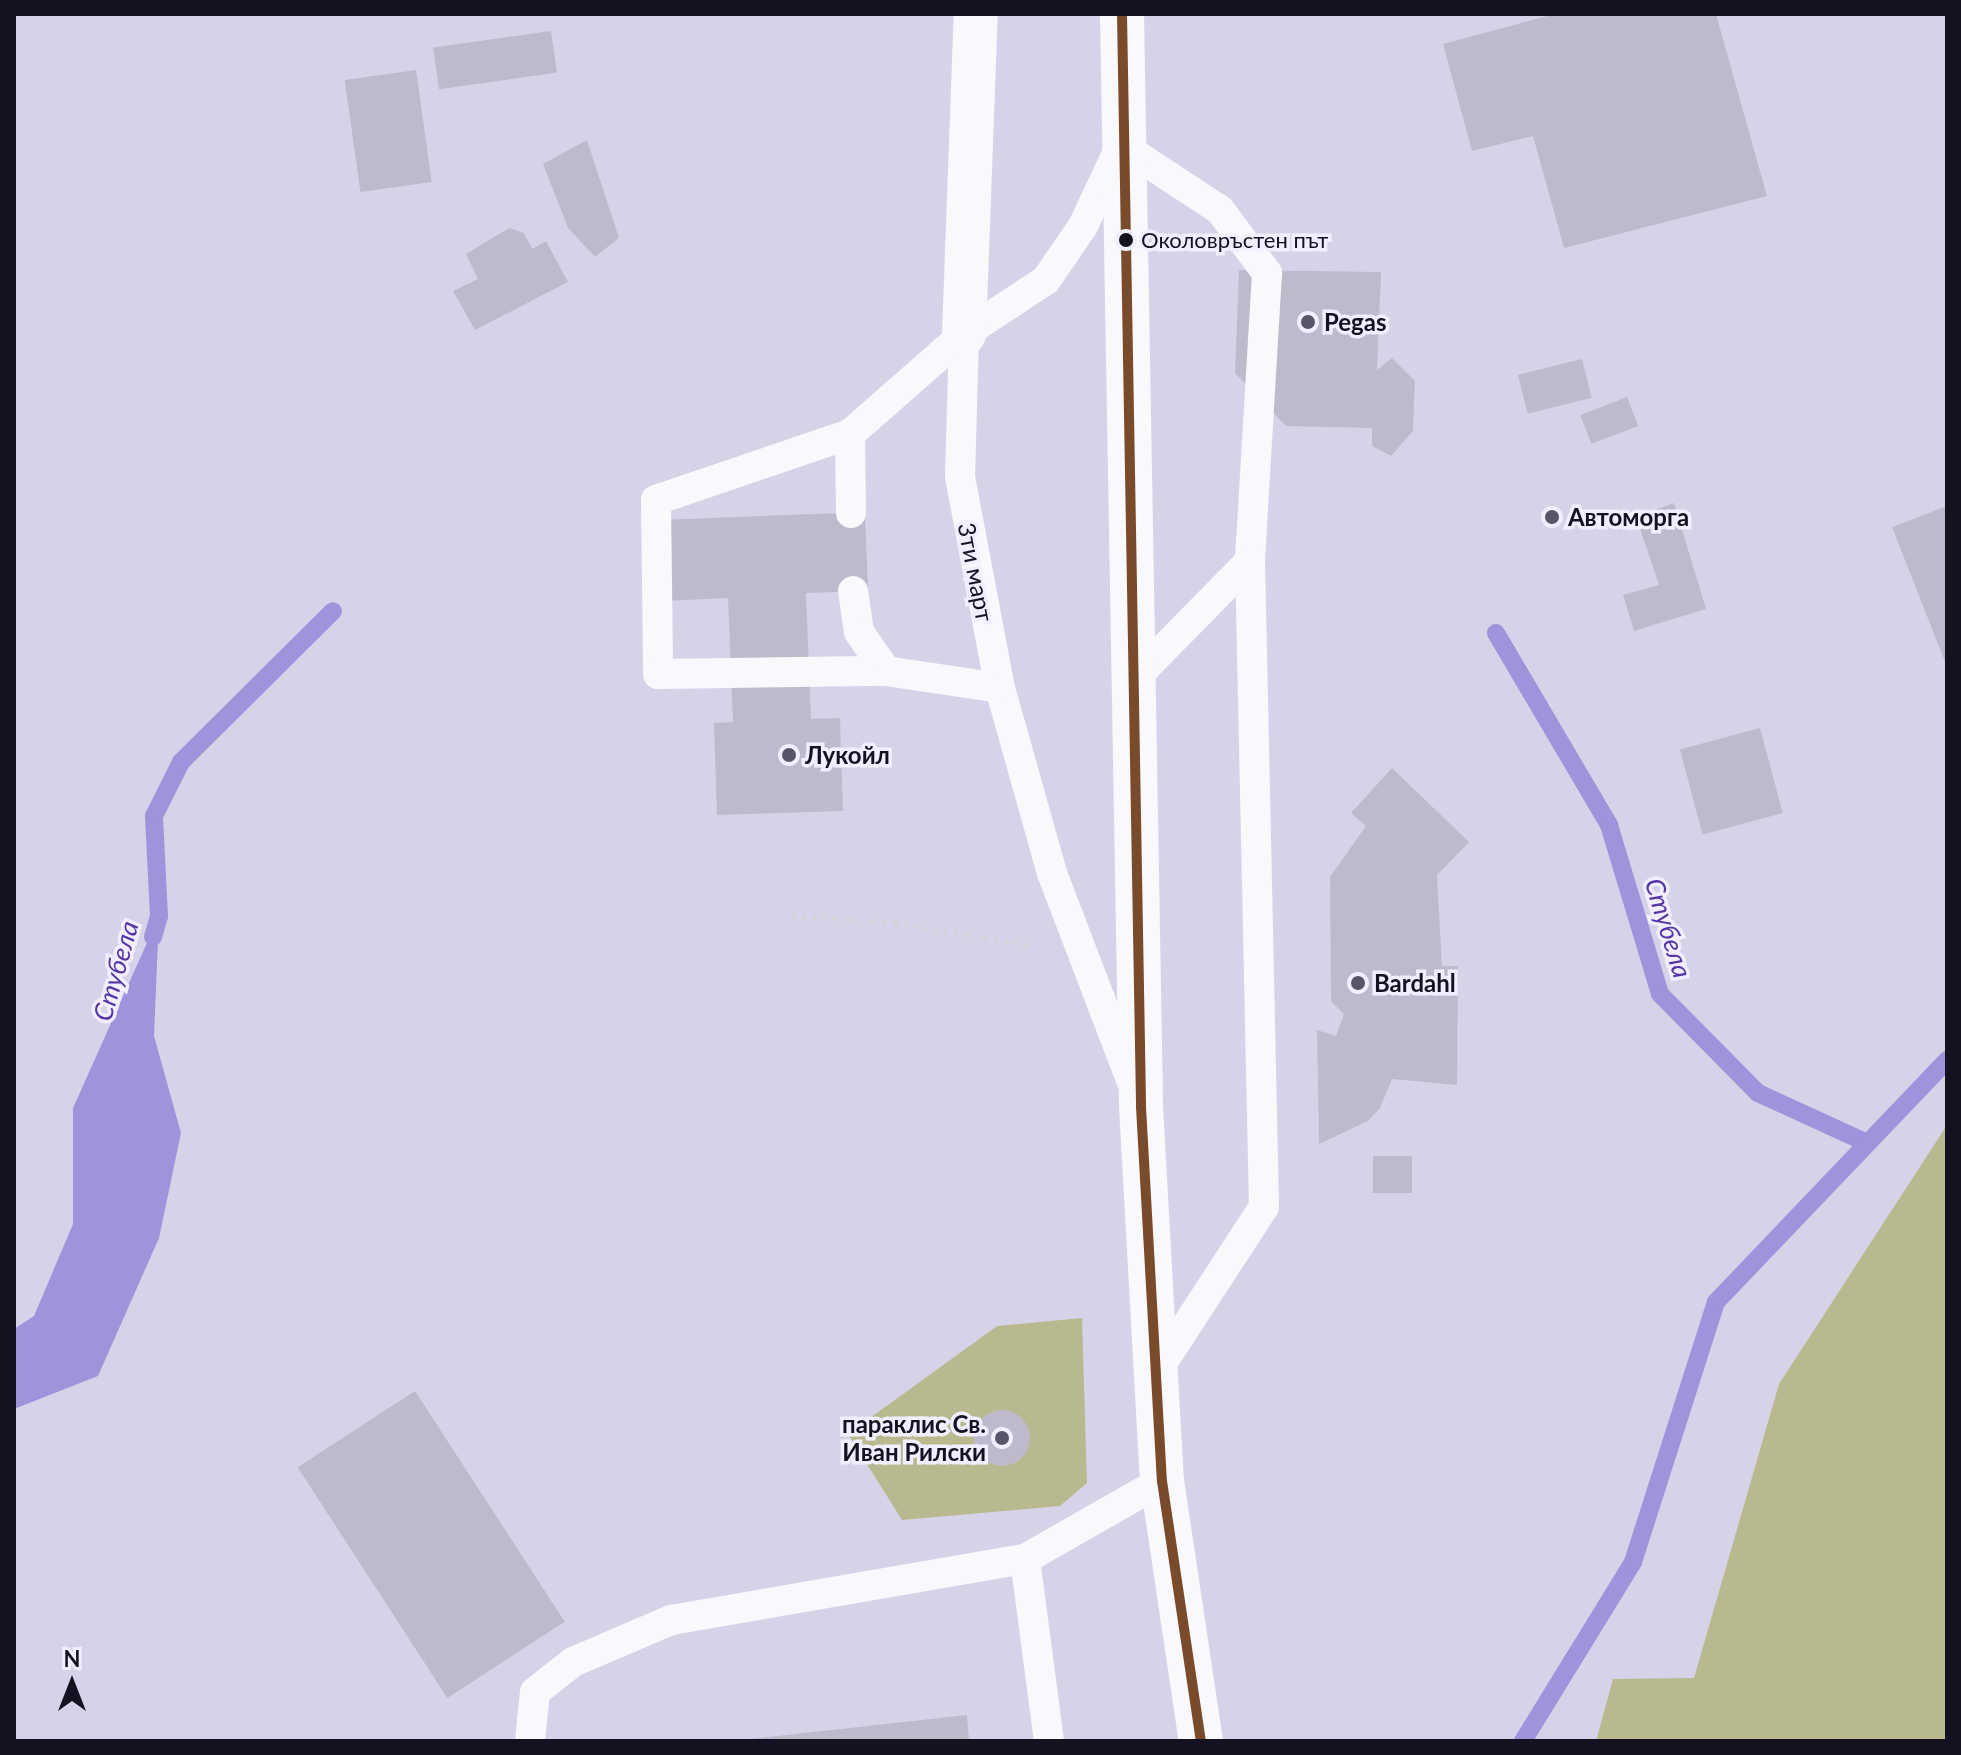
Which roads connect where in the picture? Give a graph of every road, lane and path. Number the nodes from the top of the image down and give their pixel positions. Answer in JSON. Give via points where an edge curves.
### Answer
{"nodes":[{"id":1,"x":976,"y":14,"type":"edge"},
{"id":2,"x":1122,"y":14,"type":"edge"},
{"id":3,"x":1121,"y":145,"type":"junction"},
{"id":4,"x":964,"y":334,"type":"junction"},
{"id":5,"x":850,"y":434,"type":"junction"},
{"id":6,"x":851,"y":513,"type":"dead end"},
{"id":7,"x":1250,"y":561,"type":"junction"},
{"id":8,"x":853,"y":591,"type":"dead end"},
{"id":9,"x":886,"y":671,"type":"junction"},
{"id":10,"x":1131,"y":682,"type":"junction"},
{"id":11,"x":1000,"y":688,"type":"junction"},
{"id":12,"x":792,"y":916,"type":"dead end"},
{"id":13,"x":1082,"y":950,"type":"junction"},
{"id":14,"x":1141,"y":1107,"type":"junction"},
{"id":15,"x":1155,"y":1374,"type":"junction"},
{"id":16,"x":1162,"y":1481,"type":"junction"},
{"id":17,"x":1025,"y":1559,"type":"junction"},
{"id":18,"x":530,"y":1741,"type":"edge"},
{"id":19,"x":1049,"y":1741,"type":"edge"},
{"id":20,"x":1201,"y":1741,"type":"edge"}],
"edges":[{"from":1,"to":4,"type":"main road","name":"3ти март"},
{"from":2,"to":3,"type":"main road"},
{"from":3,"to":4,"type":"lane","via":[[1083,226],[1046,280]]},
{"from":3,"to":7,"type":"lane","via":[[1220,210],[1267,273]]},
{"from":3,"to":10,"type":"main road"},
{"from":4,"to":5,"type":"lane"},
{"from":4,"to":11,"type":"lane","name":"3ти март","via":[[960,477]]},
{"from":5,"to":6,"type":"lane"},
{"from":5,"to":9,"type":"lane","via":[[656,500],[658,674]]},
{"from":7,"to":10,"type":"lane"},
{"from":7,"to":15,"type":"lane","via":[[1264,1207]]},
{"from":8,"to":9,"type":"lane","via":[[859,632]]},
{"from":9,"to":11,"type":"lane"},
{"from":10,"to":14,"type":"main road"},
{"from":11,"to":13,"type":"lane","name":"3ти март","via":[[1052,873]]},
{"from":12,"to":13,"type":"path","via":[[895,922],[1013,944]]},
{"from":13,"to":14,"type":"lane","name":"3ти март"},
{"from":14,"to":15,"type":"main road"},
{"from":15,"to":16,"type":"main road"},
{"from":16,"to":17,"type":"lane"},
{"from":16,"to":20,"type":"main road"},
{"from":17,"to":18,"type":"lane","via":[[671,1620],[573,1662],[535,1692]]},
{"from":17,"to":19,"type":"lane"}]}
